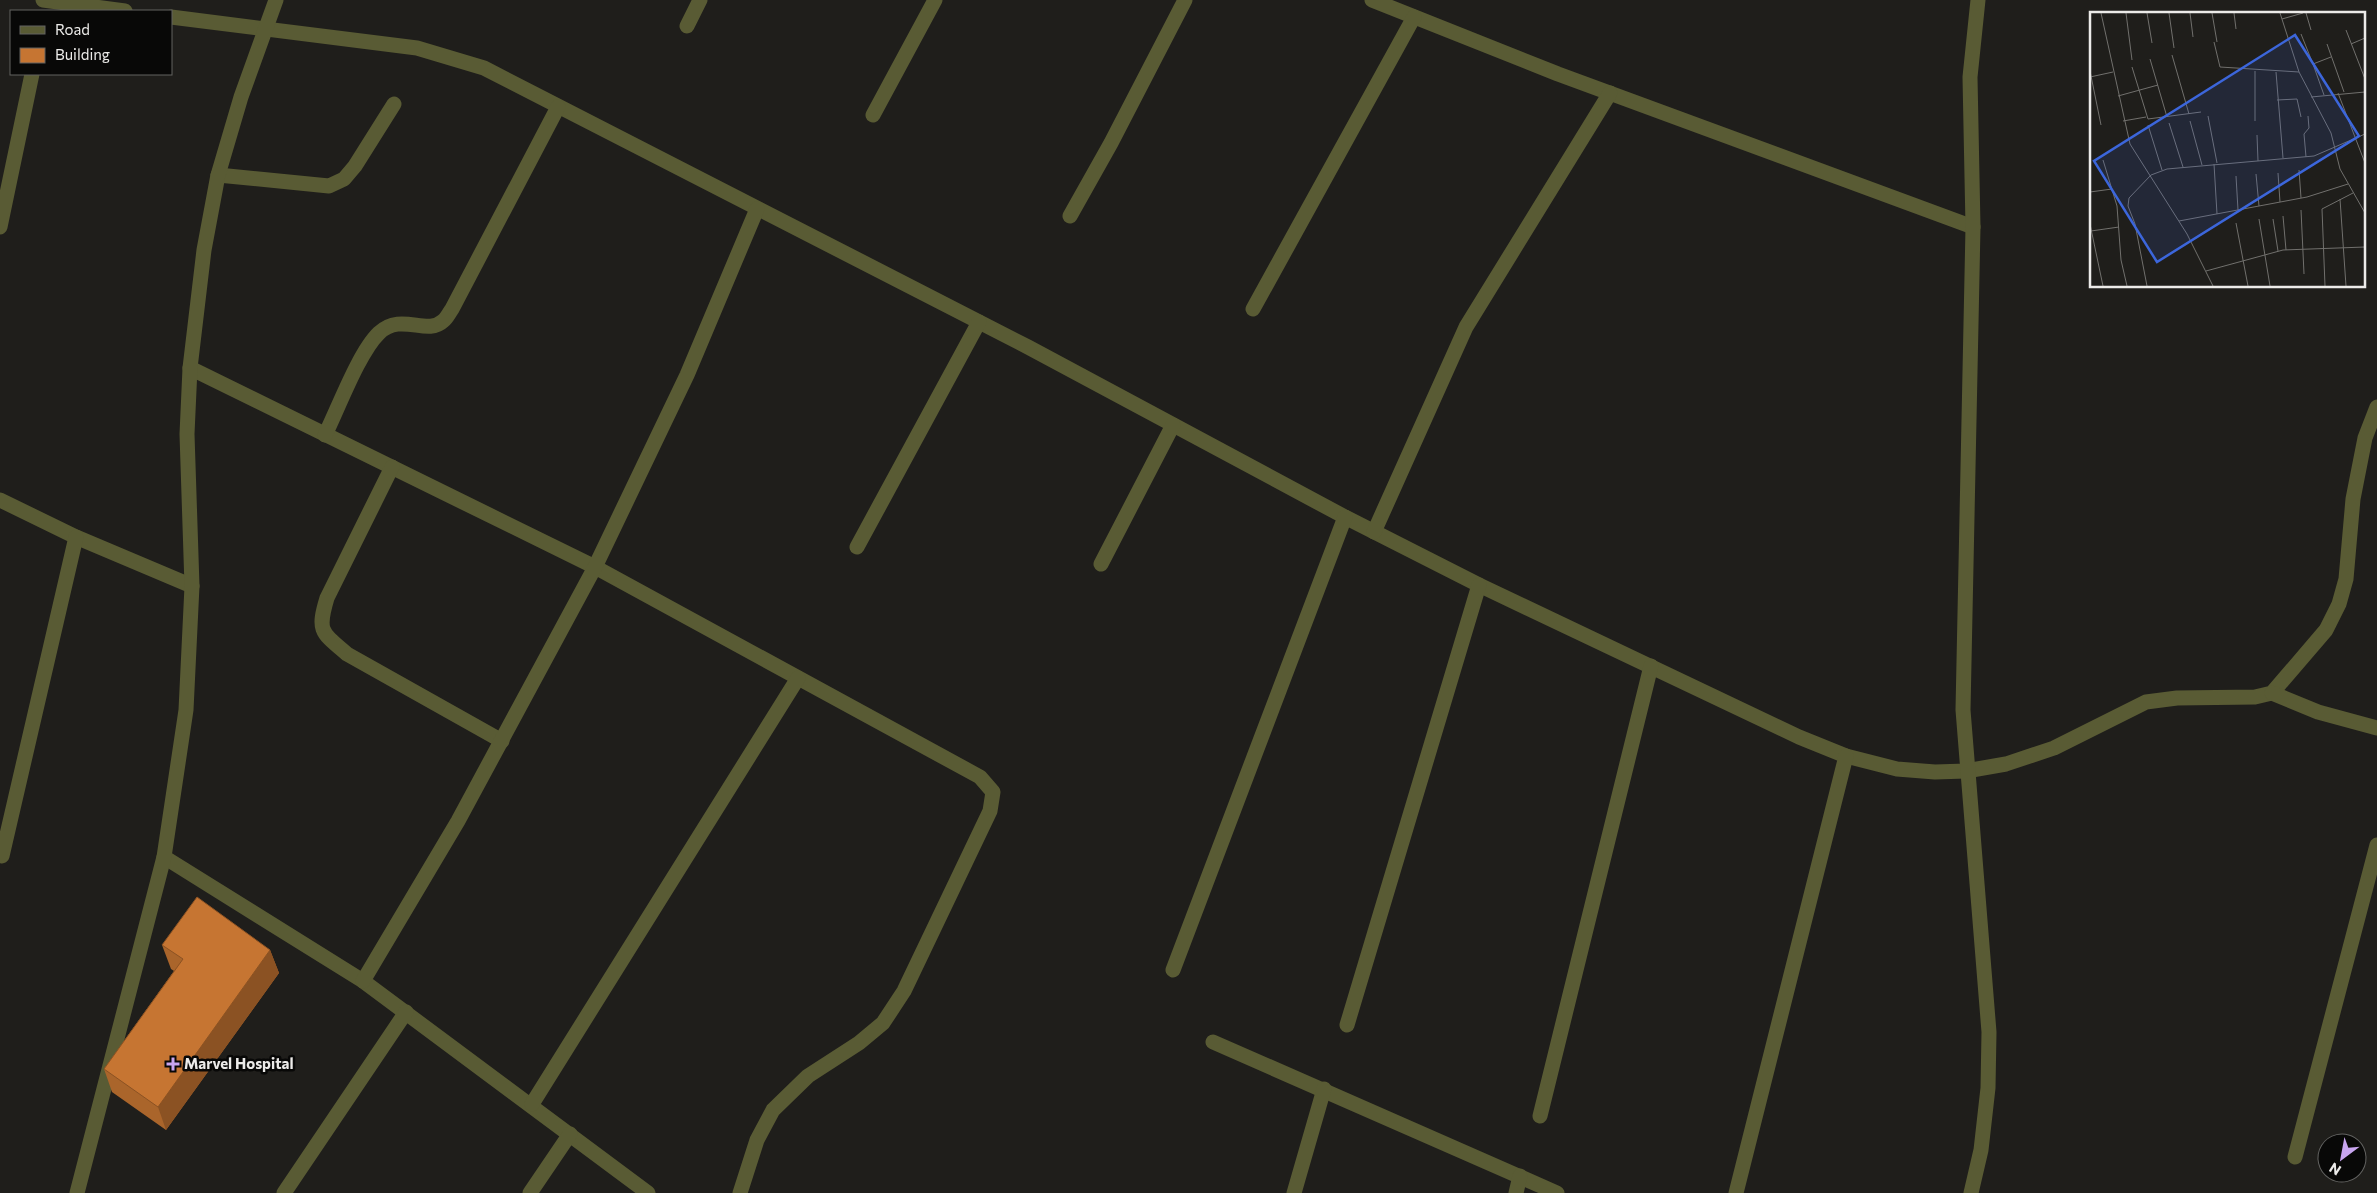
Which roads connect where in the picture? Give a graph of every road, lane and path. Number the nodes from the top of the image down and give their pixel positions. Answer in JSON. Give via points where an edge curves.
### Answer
{"nodes":[{"id":1,"x":276,"y":0,"type":"edge"},
{"id":2,"x":700,"y":0,"type":"edge"},
{"id":3,"x":935,"y":0,"type":"edge"},
{"id":4,"x":1185,"y":0,"type":"edge"},
{"id":5,"x":1372,"y":0,"type":"edge"},
{"id":6,"x":1978,"y":0,"type":"edge"},
{"id":7,"x":45,"y":3,"type":"edge"},
{"id":8,"x":115,"y":10,"type":"edge"},
{"id":9,"x":1414,"y":17,"type":"junction"},
{"id":10,"x":172,"y":18,"type":"edge"},
{"id":11,"x":687,"y":26,"type":"dead end"},
{"id":12,"x":265,"y":30,"type":"junction"},
{"id":13,"x":32,"y":75,"type":"edge"},
{"id":14,"x":1610,"y":93,"type":"junction"},
{"id":15,"x":394,"y":104,"type":"dead end"},
{"id":16,"x":558,"y":107,"type":"junction"},
{"id":17,"x":873,"y":115,"type":"dead end"},
{"id":18,"x":218,"y":175,"type":"junction"},
{"id":19,"x":757,"y":209,"type":"junction"},
{"id":20,"x":1070,"y":216,"type":"dead end"},
{"id":21,"x":0,"y":227,"type":"edge"},
{"id":22,"x":1973,"y":227,"type":"junction"},
{"id":23,"x":1253,"y":309,"type":"dead end"},
{"id":24,"x":979,"y":322,"type":"junction"},
{"id":25,"x":190,"y":368,"type":"junction"},
{"id":26,"x":2377,"y":407,"type":"edge"},
{"id":27,"x":1173,"y":425,"type":"junction"},
{"id":28,"x":325,"y":435,"type":"junction"},
{"id":29,"x":392,"y":467,"type":"junction"},
{"id":30,"x":0,"y":500,"type":"edge"},
{"id":31,"x":1345,"y":517,"type":"junction"},
{"id":32,"x":1374,"y":532,"type":"junction"},
{"id":33,"x":76,"y":537,"type":"junction"},
{"id":34,"x":856,"y":548,"type":"dead end"},
{"id":35,"x":1102,"y":564,"type":"dead end"},
{"id":36,"x":595,"y":567,"type":"junction"},
{"id":37,"x":1479,"y":585,"type":"junction"},
{"id":38,"x":192,"y":586,"type":"junction"},
{"id":39,"x":1651,"y":666,"type":"junction"},
{"id":40,"x":798,"y":678,"type":"junction"},
{"id":41,"x":2272,"y":693,"type":"junction"},
{"id":42,"x":2377,"y":728,"type":"edge"},
{"id":43,"x":502,"y":741,"type":"junction"},
{"id":44,"x":1846,"y":756,"type":"junction"},
{"id":45,"x":1966,"y":771,"type":"junction"},
{"id":46,"x":2377,"y":845,"type":"edge"},
{"id":47,"x":164,"y":857,"type":"junction"},
{"id":48,"x":1,"y":859,"type":"edge"},
{"id":49,"x":2375,"y":861,"type":"edge"},
{"id":50,"x":1173,"y":970,"type":"dead end"},
{"id":51,"x":363,"y":981,"type":"junction"},
{"id":52,"x":406,"y":1012,"type":"junction"},
{"id":53,"x":1348,"y":1025,"type":"dead end"},
{"id":54,"x":1213,"y":1042,"type":"dead end"},
{"id":55,"x":1324,"y":1089,"type":"junction"},
{"id":56,"x":532,"y":1104,"type":"junction"},
{"id":57,"x":1540,"y":1116,"type":"dead end"},
{"id":58,"x":570,"y":1134,"type":"junction"},
{"id":59,"x":2295,"y":1157,"type":"dead end"},
{"id":60,"x":1520,"y":1176,"type":"junction"},
{"id":61,"x":77,"y":1193,"type":"edge"},
{"id":62,"x":284,"y":1193,"type":"edge"},
{"id":63,"x":530,"y":1193,"type":"edge"},
{"id":64,"x":648,"y":1193,"type":"edge"},
{"id":65,"x":740,"y":1193,"type":"edge"},
{"id":66,"x":1294,"y":1193,"type":"edge"},
{"id":67,"x":1516,"y":1193,"type":"edge"},
{"id":68,"x":1558,"y":1193,"type":"edge"},
{"id":69,"x":1736,"y":1193,"type":"edge"},
{"id":70,"x":1971,"y":1193,"type":"edge"}],
"edges":[{"from":1,"to":12,"type":"street"},
{"from":2,"to":11,"type":"street"},
{"from":3,"to":17,"type":"street"},
{"from":4,"to":20,"type":"street"},
{"from":5,"to":9,"type":"street"},
{"from":6,"to":22,"type":"street","via":[[1970,76]]},
{"from":7,"to":8,"type":"street"},
{"from":9,"to":14,"type":"street"},
{"from":9,"to":23,"type":"street"},
{"from":10,"to":12,"type":"street"},
{"from":12,"to":16,"type":"street","via":[[417,48],[484,68]]},
{"from":12,"to":18,"type":"street"},
{"from":13,"to":21,"type":"street"},
{"from":14,"to":22,"type":"street"},
{"from":14,"to":32,"type":"street","via":[[1466,327]]},
{"from":15,"to":18,"type":"street","via":[[356,166],[344,179],[329,186]]},
{"from":16,"to":19,"type":"street"},
{"from":16,"to":28,"type":"street","via":[[452,309],[442,322],[428,327],[399,323],[379,332],[365,352]]},
{"from":18,"to":25,"type":"street","via":[[204,250]]},
{"from":19,"to":24,"type":"street"},
{"from":19,"to":36,"type":"street","via":[[687,375]]},
{"from":22,"to":45,"type":"street","via":[[1963,710]]},
{"from":24,"to":27,"type":"street"},
{"from":24,"to":34,"type":"street"},
{"from":25,"to":28,"type":"street"},
{"from":25,"to":38,"type":"street","via":[[187,434]]},
{"from":26,"to":41,"type":"street","via":[[2365,438],[2353,499],[2346,579],[2339,604],[2326,630]]},
{"from":27,"to":31,"type":"street"},
{"from":27,"to":35,"type":"street"},
{"from":28,"to":29,"type":"street"},
{"from":29,"to":36,"type":"street"},
{"from":29,"to":43,"type":"street","via":[[326,598],[320,620],[326,637],[347,654]]},
{"from":30,"to":33,"type":"street"},
{"from":31,"to":32,"type":"street"},
{"from":31,"to":50,"type":"street"},
{"from":32,"to":37,"type":"street"},
{"from":33,"to":38,"type":"street"},
{"from":33,"to":48,"type":"street"},
{"from":36,"to":40,"type":"street"},
{"from":36,"to":43,"type":"street"},
{"from":37,"to":39,"type":"street"},
{"from":37,"to":53,"type":"street"},
{"from":38,"to":47,"type":"street","via":[[186,710]]},
{"from":39,"to":44,"type":"street"},
{"from":39,"to":57,"type":"street"},
{"from":40,"to":56,"type":"street"},
{"from":40,"to":65,"type":"street","via":[[980,777],[992,792],[990,811],[904,991],[883,1023],[860,1043],[808,1076],[773,1110],[757,1140]]},
{"from":41,"to":42,"type":"street","via":[[2318,712]]},
{"from":41,"to":45,"type":"street","via":[[2255,697],[2177,698],[2146,702],[2054,748],[2006,764]]},
{"from":43,"to":51,"type":"street"},
{"from":44,"to":45,"type":"street","via":[[1897,769]]},
{"from":44,"to":69,"type":"street"},
{"from":45,"to":70,"type":"street","via":[[1989,1032],[1982,1150]]},
{"from":46,"to":49,"type":"street"},
{"from":47,"to":51,"type":"street"},
{"from":47,"to":61,"type":"street"},
{"from":49,"to":59,"type":"street"},
{"from":51,"to":52,"type":"street"},
{"from":52,"to":56,"type":"street"},
{"from":52,"to":62,"type":"street"},
{"from":54,"to":55,"type":"street"},
{"from":55,"to":60,"type":"street"},
{"from":55,"to":66,"type":"street"},
{"from":56,"to":58,"type":"street"},
{"from":58,"to":63,"type":"street"},
{"from":58,"to":64,"type":"street"},
{"from":60,"to":67,"type":"street"},
{"from":60,"to":68,"type":"street"}]}
